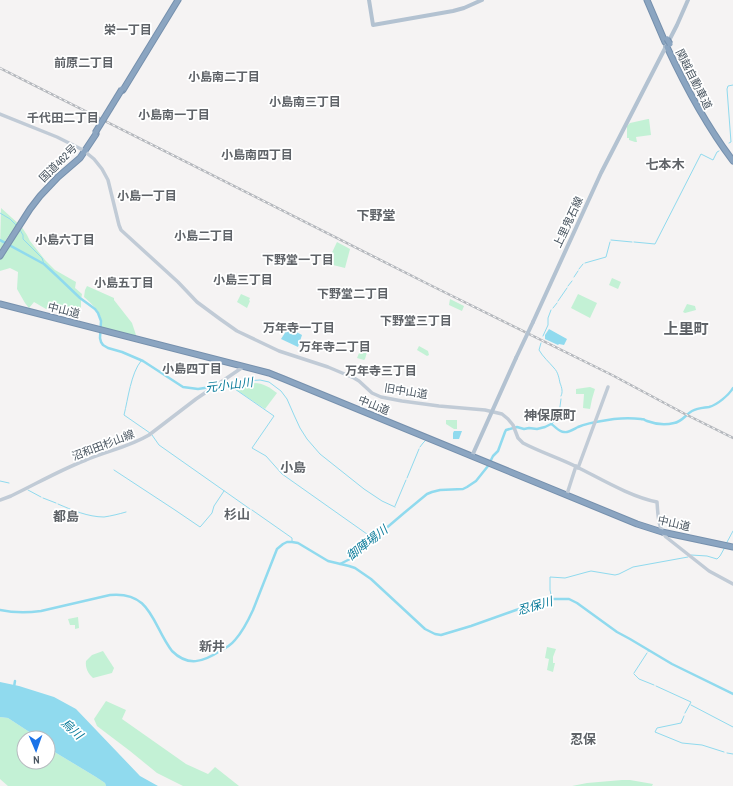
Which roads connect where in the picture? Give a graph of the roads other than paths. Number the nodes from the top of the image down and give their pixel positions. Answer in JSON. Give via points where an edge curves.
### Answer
{"nodes":[{"id":1,"x":177,"y":0,"type":"edge"},
{"id":2,"x":369,"y":0,"type":"edge"},
{"id":3,"x":482,"y":0,"type":"edge"},
{"id":4,"x":647,"y":0,"type":"edge"},
{"id":5,"x":651,"y":0,"type":"edge"},
{"id":6,"x":688,"y":0,"type":"edge"},
{"id":7,"x":667,"y":43,"type":"junction"},
{"id":8,"x":0,"y":114,"type":"edge"},
{"id":9,"x":84,"y":151,"type":"junction"},
{"id":10,"x":733,"y":155,"type":"edge"},
{"id":11,"x":733,"y":161,"type":"edge"},
{"id":12,"x":0,"y":254,"type":"edge"},
{"id":13,"x":0,"y":304,"type":"edge"},
{"id":14,"x":244,"y":367,"type":"junction"},
{"id":15,"x":608,"y":387,"type":"dead end"},
{"id":16,"x":492,"y":411,"type":"junction"},
{"id":17,"x":472,"y":456,"type":"junction"},
{"id":18,"x":577,"y":467,"type":"junction"},
{"id":19,"x":566,"y":494,"type":"junction"},
{"id":20,"x":0,"y":500,"type":"edge"},
{"id":21,"x":662,"y":532,"type":"junction"},
{"id":22,"x":733,"y":547,"type":"edge"},
{"id":23,"x":733,"y":584,"type":"edge"}],
"edges":[{"from":1,"to":9,"type":"highway","name":"国道462号","bridge":true},
{"from":2,"to":3,"type":"main road","via":[[373,25],[453,11]]},
{"from":4,"to":7,"type":"highway","name":"関越自動車道"},
{"from":5,"to":7,"type":"highway","name":"関越自動車道"},
{"from":6,"to":16,"type":"main road","name":"上里鬼石線","bridge":true,"via":[[601,173]]},
{"from":7,"to":10,"type":"highway","name":"関越自動車道","via":[[712,126]]},
{"from":7,"to":11,"type":"highway","name":"関越自動車道","via":[[699,110]]},
{"from":8,"to":9,"type":"main road","name":"旧中山道"},
{"from":9,"to":12,"type":"highway","name":"国道462号","via":[[40,196]]},
{"from":9,"to":16,"type":"main road","name":"旧中山道","via":[[98,162],[107,176],[118,225],[122,230],[197,302],[237,331],[279,351],[354,378],[381,397]]},
{"from":13,"to":14,"type":"highway","name":"中山道"},
{"from":14,"to":17,"type":"highway","name":"中山道","via":[[269,373]]},
{"from":14,"to":20,"type":"main road","name":"沼和田杉山線","via":[[142,439],[86,460]]},
{"from":15,"to":18,"type":"main road"},
{"from":16,"to":17,"type":"main road","name":"上里鬼石線"},
{"from":16,"to":18,"type":"main road","name":"旧中山道","via":[[502,414],[510,421],[518,440]]},
{"from":17,"to":19,"type":"highway","name":"中山道"},
{"from":18,"to":19,"type":"main road"},
{"from":18,"to":21,"type":"main road","name":"旧中山道","via":[[630,493],[657,502]]},
{"from":19,"to":21,"type":"highway","name":"中山道"},
{"from":21,"to":22,"type":"highway","name":"中山道"},
{"from":21,"to":23,"type":"main road","via":[[711,573]]}]}
